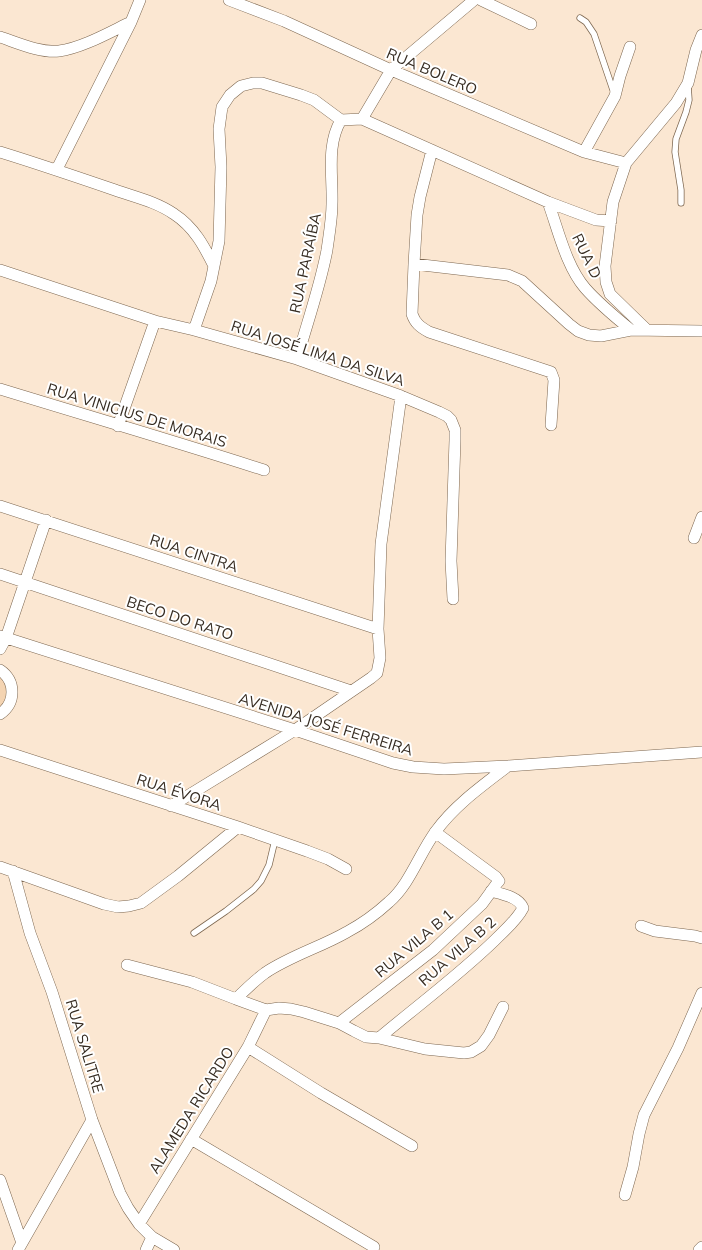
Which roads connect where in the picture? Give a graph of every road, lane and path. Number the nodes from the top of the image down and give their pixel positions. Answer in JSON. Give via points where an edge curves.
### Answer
{"nodes":[{"id":1,"x":140,"y":0,"type":"edge"},
{"id":2,"x":229,"y":0,"type":"edge"},
{"id":3,"x":474,"y":0,"type":"edge"},
{"id":4,"x":481,"y":0,"type":"edge"},
{"id":5,"x":580,"y":18,"type":"dead end"},
{"id":6,"x":131,"y":22,"type":"junction"},
{"id":7,"x":531,"y":24,"type":"dead end"},
{"id":8,"x":702,"y":35,"type":"edge"},
{"id":9,"x":0,"y":37,"type":"edge"},
{"id":10,"x":630,"y":47,"type":"dead end"},
{"id":11,"x":391,"y":70,"type":"junction"},
{"id":12,"x":688,"y":83,"type":"junction"},
{"id":13,"x":615,"y":96,"type":"junction"},
{"id":14,"x":362,"y":119,"type":"junction"},
{"id":15,"x":341,"y":120,"type":"junction"},
{"id":16,"x":432,"y":150,"type":"junction"},
{"id":17,"x":0,"y":152,"type":"edge"},
{"id":18,"x":584,"y":152,"type":"junction"},
{"id":19,"x":626,"y":163,"type":"junction"},
{"id":20,"x":57,"y":170,"type":"junction"},
{"id":21,"x":548,"y":202,"type":"junction"},
{"id":22,"x":681,"y":203,"type":"dead end"},
{"id":23,"x":611,"y":221,"type":"junction"},
{"id":24,"x":414,"y":264,"type":"junction"},
{"id":25,"x":214,"y":266,"type":"junction"},
{"id":26,"x":0,"y":270,"type":"edge"},
{"id":27,"x":155,"y":321,"type":"junction"},
{"id":28,"x":194,"y":330,"type":"junction"},
{"id":29,"x":630,"y":330,"type":"junction"},
{"id":30,"x":647,"y":330,"type":"junction"},
{"id":31,"x":702,"y":331,"type":"edge"},
{"id":32,"x":297,"y":359,"type":"junction"},
{"id":33,"x":0,"y":389,"type":"edge"},
{"id":34,"x":401,"y":396,"type":"junction"},
{"id":35,"x":551,"y":425,"type":"dead end"},
{"id":36,"x":118,"y":426,"type":"junction"},
{"id":37,"x":264,"y":470,"type":"dead end"},
{"id":38,"x":0,"y":506,"type":"edge"},
{"id":39,"x":702,"y":517,"type":"edge"},
{"id":40,"x":46,"y":520,"type":"junction"},
{"id":41,"x":694,"y":538,"type":"dead end"},
{"id":42,"x":0,"y":574,"type":"edge"},
{"id":43,"x":25,"y":583,"type":"junction"},
{"id":44,"x":453,"y":599,"type":"dead end"},
{"id":45,"x":378,"y":629,"type":"junction"},
{"id":46,"x":3,"y":637,"type":"edge"},
{"id":47,"x":0,"y":649,"type":"edge"},
{"id":48,"x":0,"y":670,"type":"edge"},
{"id":49,"x":351,"y":691,"type":"junction"},
{"id":50,"x":0,"y":714,"type":"edge"},
{"id":51,"x":295,"y":730,"type":"junction"},
{"id":52,"x":0,"y":750,"type":"edge"},
{"id":53,"x":702,"y":752,"type":"edge"},
{"id":54,"x":508,"y":766,"type":"junction"},
{"id":55,"x":171,"y":806,"type":"junction"},
{"id":56,"x":238,"y":827,"type":"junction"},
{"id":57,"x":435,"y":832,"type":"junction"},
{"id":58,"x":275,"y":840,"type":"junction"},
{"id":59,"x":0,"y":867,"type":"edge"},
{"id":60,"x":346,"y":869,"type":"dead end"},
{"id":61,"x":14,"y":871,"type":"junction"},
{"id":62,"x":491,"y":891,"type":"junction"},
{"id":63,"x":641,"y":926,"type":"dead end"},
{"id":64,"x":194,"y":933,"type":"dead end"},
{"id":65,"x":702,"y":938,"type":"edge"},
{"id":66,"x":127,"y":965,"type":"dead end"},
{"id":67,"x":702,"y":993,"type":"edge"},
{"id":68,"x":236,"y":999,"type":"junction"},
{"id":69,"x":503,"y":1006,"type":"dead end"},
{"id":70,"x":266,"y":1010,"type":"junction"},
{"id":71,"x":339,"y":1023,"type":"junction"},
{"id":72,"x":379,"y":1038,"type":"junction"},
{"id":73,"x":248,"y":1047,"type":"junction"},
{"id":74,"x":92,"y":1120,"type":"junction"},
{"id":75,"x":191,"y":1139,"type":"junction"},
{"id":76,"x":412,"y":1146,"type":"dead end"},
{"id":77,"x":0,"y":1180,"type":"edge"},
{"id":78,"x":625,"y":1195,"type":"dead end"},
{"id":79,"x":139,"y":1224,"type":"junction"},
{"id":80,"x":152,"y":1237,"type":"junction"},
{"id":81,"x":20,"y":1246,"type":"edge"},
{"id":82,"x":374,"y":1247,"type":"dead end"},
{"id":83,"x":702,"y":1247,"type":"edge"},
{"id":84,"x":146,"y":1250,"type":"edge"},
{"id":85,"x":174,"y":1250,"type":"edge"},
{"id":86,"x":699,"y":1250,"type":"edge"}],
"edges":[{"from":1,"to":6,"type":"street"},
{"from":2,"to":11,"type":"street","name":"RUA BOLERO","via":[[284,21]]},
{"from":3,"to":11,"type":"street"},
{"from":4,"to":7,"type":"street"},
{"from":5,"to":13,"type":"lane","via":[[594,34]]},
{"from":6,"to":9,"type":"street","via":[[76,47],[59,51],[22,45]]},
{"from":6,"to":20,"type":"street"},
{"from":8,"to":12,"type":"street"},
{"from":10,"to":13,"type":"street"},
{"from":11,"to":14,"type":"street"},
{"from":11,"to":18,"type":"street","name":"RUA BOLERO"},
{"from":12,"to":19,"type":"street","via":[[676,103]]},
{"from":12,"to":22,"type":"lane","via":[[689,100],[676,139],[675,152]]},
{"from":13,"to":18,"type":"street"},
{"from":14,"to":15,"type":"street"},
{"from":14,"to":16,"type":"street"},
{"from":15,"to":25,"type":"street","via":[[314,100],[262,83],[241,86],[230,94],[222,107],[219,241]]},
{"from":15,"to":32,"type":"street","name":"RUA PARAÍBA","via":[[336,128],[331,155],[332,205],[326,250]]},
{"from":16,"to":21,"type":"street"},
{"from":16,"to":24,"type":"street","via":[[417,215]]},
{"from":17,"to":20,"type":"street"},
{"from":18,"to":19,"type":"street","name":"RUA BOLERO"},
{"from":19,"to":23,"type":"street","via":[[613,202]]},
{"from":20,"to":25,"type":"street","via":[[156,205],[174,214],[201,240]]},
{"from":21,"to":23,"type":"street","via":[[596,220]]},
{"from":21,"to":29,"type":"street","name":"RUA D","via":[[574,271],[584,287]]},
{"from":23,"to":30,"type":"street","via":[[604,266],[606,282],[610,294]]},
{"from":24,"to":29,"type":"street","via":[[508,275],[522,281],[578,331],[601,336]]},
{"from":24,"to":35,"type":"street","via":[[414,321],[420,328],[429,332],[551,372],[554,380]]},
{"from":25,"to":28,"type":"street"},
{"from":26,"to":27,"type":"street","name":"RUA JOSÉ LIMA DA SILVA"},
{"from":27,"to":28,"type":"street","name":"RUA JOSÉ LIMA DA SILVA"},
{"from":27,"to":36,"type":"street"},
{"from":28,"to":32,"type":"street","name":"RUA JOSÉ LIMA DA SILVA"},
{"from":29,"to":30,"type":"street"},
{"from":30,"to":31,"type":"street"},
{"from":32,"to":34,"type":"street","name":"RUA JOSÉ LIMA DA SILVA"},
{"from":33,"to":36,"type":"street","name":"RUA VINICIUS DE MORAIS"},
{"from":34,"to":44,"type":"street","name":"RUA JOSÉ LIMA DA SILVA","via":[[447,416],[454,430],[451,562]]},
{"from":34,"to":45,"type":"street","via":[[381,544]]},
{"from":36,"to":37,"type":"street","name":"RUA VINICIUS DE MORAIS"},
{"from":38,"to":40,"type":"street","name":"RUA CINTRA"},
{"from":39,"to":41,"type":"street"},
{"from":40,"to":43,"type":"street"},
{"from":40,"to":45,"type":"street","name":"RUA CINTRA"},
{"from":42,"to":43,"type":"street","name":"BECO DO RATO"},
{"from":43,"to":46,"type":"street"},
{"from":43,"to":49,"type":"street","name":"BECO DO RATO"},
{"from":45,"to":49,"type":"street","via":[[380,658],[377,672]]},
{"from":46,"to":47,"type":"street"},
{"from":46,"to":51,"type":"street","name":"AVENIDA JOSÉ FERREIRA"},
{"from":48,"to":50,"type":"street","via":[[9,680],[12,696]]},
{"from":49,"to":51,"type":"street"},
{"from":51,"to":54,"type":"street","name":"AVENIDA JOSÉ FERREIRA","via":[[393,763],[413,767],[444,769]]},
{"from":51,"to":55,"type":"street"},
{"from":52,"to":55,"type":"street","name":"RUA ÉVORA"},
{"from":53,"to":54,"type":"street","name":"AVENIDA JOSÉ FERREIRA"},
{"from":54,"to":57,"type":"street","via":[[470,796]]},
{"from":55,"to":56,"type":"street","name":"RUA ÉVORA"},
{"from":56,"to":58,"type":"street","name":"RUA ÉVORA"},
{"from":56,"to":61,"type":"street","via":[[141,903],[129,906],[104,904]]},
{"from":57,"to":62,"type":"street","name":"RUA VILA B 1","via":[[496,877],[499,881]]},
{"from":57,"to":68,"type":"street","via":[[406,882],[390,901],[346,932],[266,972]]},
{"from":58,"to":60,"type":"street","name":"RUA ÉVORA","via":[[328,859]]},
{"from":58,"to":64,"type":"lane","via":[[269,865],[261,882]]},
{"from":59,"to":61,"type":"street"},
{"from":61,"to":74,"type":"street","name":"RUA SALITRE","via":[[30,933],[52,992]]},
{"from":62,"to":71,"type":"street","name":"RUA VILA B 1","via":[[482,904],[433,950]]},
{"from":62,"to":72,"type":"street","name":"RUA VILA B 2","via":[[520,902],[522,911],[475,959]]},
{"from":63,"to":65,"type":"street","via":[[655,931]]},
{"from":66,"to":68,"type":"street","via":[[192,982]]},
{"from":67,"to":78,"type":"street","via":[[644,1115]]},
{"from":68,"to":70,"type":"street"},
{"from":69,"to":72,"type":"street","via":[[489,1035],[481,1046],[471,1052],[425,1049]]},
{"from":70,"to":71,"type":"street","via":[[291,1009]]},
{"from":70,"to":73,"type":"street","name":"ALAMEDA RICARDO"},
{"from":71,"to":72,"type":"street","via":[[366,1036]]},
{"from":73,"to":75,"type":"street","name":"ALAMEDA RICARDO"},
{"from":73,"to":76,"type":"street"},
{"from":74,"to":79,"type":"street","name":"RUA SALITRE","via":[[120,1193]]},
{"from":74,"to":81,"type":"street"},
{"from":75,"to":79,"type":"street","name":"ALAMEDA RICARDO"},
{"from":75,"to":82,"type":"street"},
{"from":77,"to":81,"type":"street"},
{"from":79,"to":80,"type":"street","name":"RUA SALITRE"},
{"from":80,"to":84,"type":"street"},
{"from":80,"to":85,"type":"street","name":"RUA SALITRE"},
{"from":83,"to":86,"type":"street"}]}
